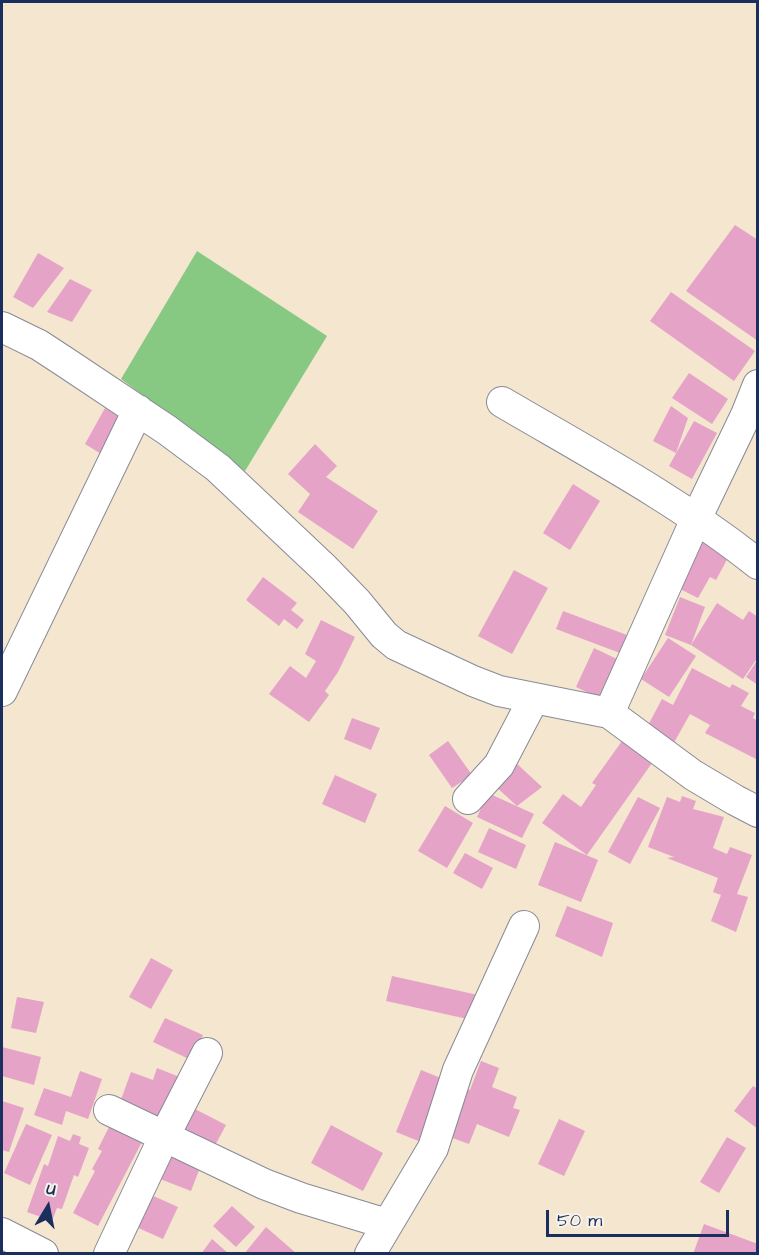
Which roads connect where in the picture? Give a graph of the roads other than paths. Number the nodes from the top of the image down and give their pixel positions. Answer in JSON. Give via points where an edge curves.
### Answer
{"nodes":[{"id":1,"x":2,"y":327,"type":"edge"},
{"id":2,"x":758,"y":385,"type":"edge"},
{"id":3,"x":502,"y":402,"type":"dead end"},
{"id":4,"x":138,"y":410,"type":"junction"},
{"id":5,"x":696,"y":519,"type":"junction"},
{"id":6,"x":758,"y":564,"type":"edge"},
{"id":7,"x":2,"y":691,"type":"edge"},
{"id":8,"x":534,"y":698,"type":"junction"},
{"id":9,"x":609,"y":713,"type":"junction"},
{"id":10,"x":468,"y":799,"type":"dead end"},
{"id":11,"x":758,"y":812,"type":"edge"},
{"id":12,"x":524,"y":926,"type":"dead end"},
{"id":13,"x":207,"y":1053,"type":"dead end"},
{"id":14,"x":109,"y":1110,"type":"dead end"},
{"id":15,"x":164,"y":1137,"type":"junction"},
{"id":16,"x":387,"y":1224,"type":"junction"},
{"id":17,"x":2,"y":1233,"type":"edge"},
{"id":18,"x":43,"y":1254,"type":"edge"},
{"id":19,"x":110,"y":1254,"type":"edge"},
{"id":20,"x":370,"y":1254,"type":"edge"}],
"edges":[{"from":1,"to":4,"type":"street","via":[[39,345]]},
{"from":2,"to":5,"type":"street"},
{"from":3,"to":5,"type":"street"},
{"from":4,"to":7,"type":"street"},
{"from":4,"to":8,"type":"street","via":[[218,468],[324,568],[389,640],[473,681]]},
{"from":5,"to":6,"type":"street"},
{"from":5,"to":9,"type":"street"},
{"from":8,"to":9,"type":"street"},
{"from":8,"to":10,"type":"street","via":[[499,765]]},
{"from":9,"to":11,"type":"street","via":[[693,775]]},
{"from":12,"to":16,"type":"street","via":[[458,1070],[433,1148]]},
{"from":13,"to":15,"type":"street"},
{"from":14,"to":15,"type":"street"},
{"from":15,"to":16,"type":"street","via":[[264,1184]]},
{"from":15,"to":19,"type":"street"},
{"from":16,"to":20,"type":"street"},
{"from":17,"to":18,"type":"street"}]}
